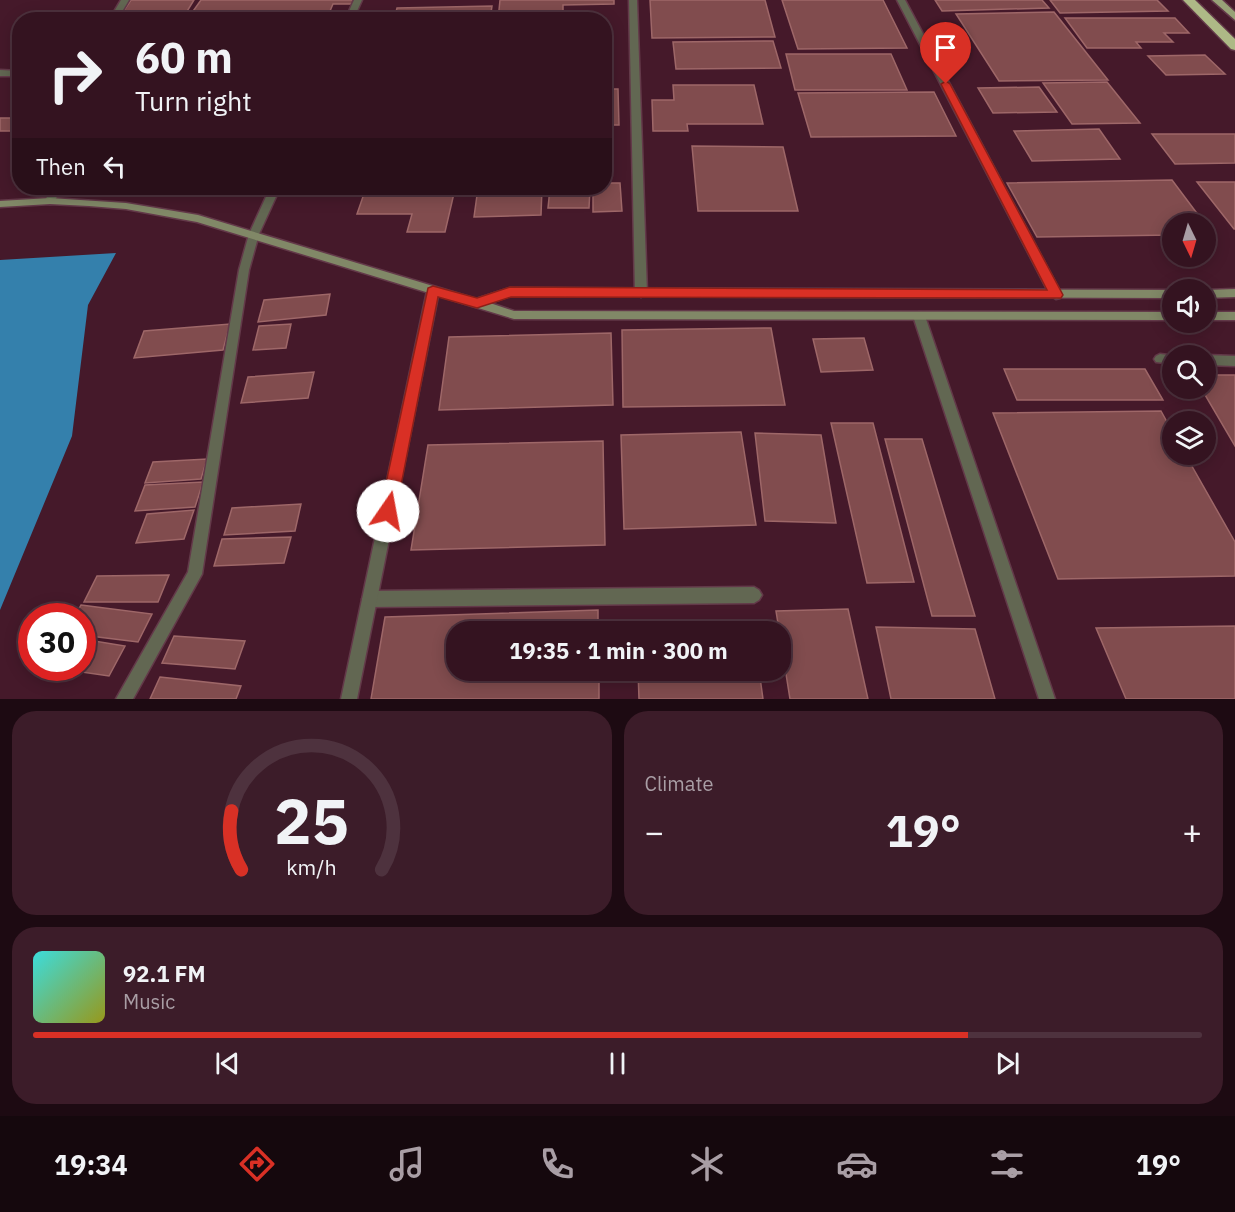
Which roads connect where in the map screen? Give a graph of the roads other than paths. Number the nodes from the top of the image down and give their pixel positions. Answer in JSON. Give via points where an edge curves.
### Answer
{"nodes":[{"id":1,"x":633,"y":0,"type":"edge"},
{"id":2,"x":901,"y":0,"type":"edge"},
{"id":3,"x":1189,"y":0,"type":"edge"},
{"id":4,"x":1217,"y":0,"type":"edge"},
{"id":5,"x":1235,"y":17,"type":"edge"},
{"id":6,"x":1235,"y":46,"type":"edge"},
{"id":7,"x":53,"y":195,"type":"edge"},
{"id":8,"x":272,"y":195,"type":"edge"},
{"id":9,"x":50,"y":201,"type":"junction"},
{"id":10,"x":0,"y":204,"type":"edge"},
{"id":11,"x":254,"y":234,"type":"junction"},
{"id":12,"x":433,"y":291,"type":"junction"},
{"id":13,"x":641,"y":293,"type":"junction"},
{"id":14,"x":1235,"y":293,"type":"edge"},
{"id":15,"x":1162,"y":294,"type":"edge"},
{"id":16,"x":1216,"y":294,"type":"edge"},
{"id":17,"x":1056,"y":295,"type":"junction"},
{"id":18,"x":477,"y":303,"type":"junction"},
{"id":19,"x":919,"y":316,"type":"junction"},
{"id":20,"x":1162,"y":316,"type":"edge"},
{"id":21,"x":1216,"y":316,"type":"edge"},
{"id":22,"x":1235,"y":316,"type":"edge"},
{"id":23,"x":1216,"y":360,"type":"edge"},
{"id":24,"x":1235,"y":361,"type":"edge"},
{"id":25,"x":754,"y":595,"type":"dead end"},
{"id":26,"x":369,"y":599,"type":"junction"},
{"id":27,"x":124,"y":699,"type":"edge"},
{"id":28,"x":349,"y":699,"type":"edge"},
{"id":29,"x":1047,"y":699,"type":"edge"}],
"edges":[{"from":1,"to":13,"type":"street"},
{"from":2,"to":17,"type":"street"},
{"from":3,"to":6,"type":"highway"},
{"from":4,"to":5,"type":"main road"},
{"from":7,"to":9,"type":"street"},
{"from":8,"to":11,"type":"street"},
{"from":9,"to":10,"type":"main road"},
{"from":9,"to":11,"type":"main road","via":[[126,206]]},
{"from":11,"to":12,"type":"main road"},
{"from":11,"to":27,"type":"street","via":[[244,270],[195,574]]},
{"from":12,"to":18,"type":"main road"},
{"from":12,"to":26,"type":"street"},
{"from":13,"to":17,"type":"main road"},
{"from":13,"to":18,"type":"main road","via":[[510,292]]},
{"from":14,"to":16,"type":"main road"},
{"from":15,"to":17,"type":"main road"},
{"from":18,"to":19,"type":"main road","via":[[514,315]]},
{"from":19,"to":20,"type":"main road"},
{"from":19,"to":29,"type":"street"},
{"from":21,"to":22,"type":"main road"},
{"from":23,"to":24,"type":"street"},
{"from":25,"to":26,"type":"street"},
{"from":26,"to":28,"type":"street"}]}
